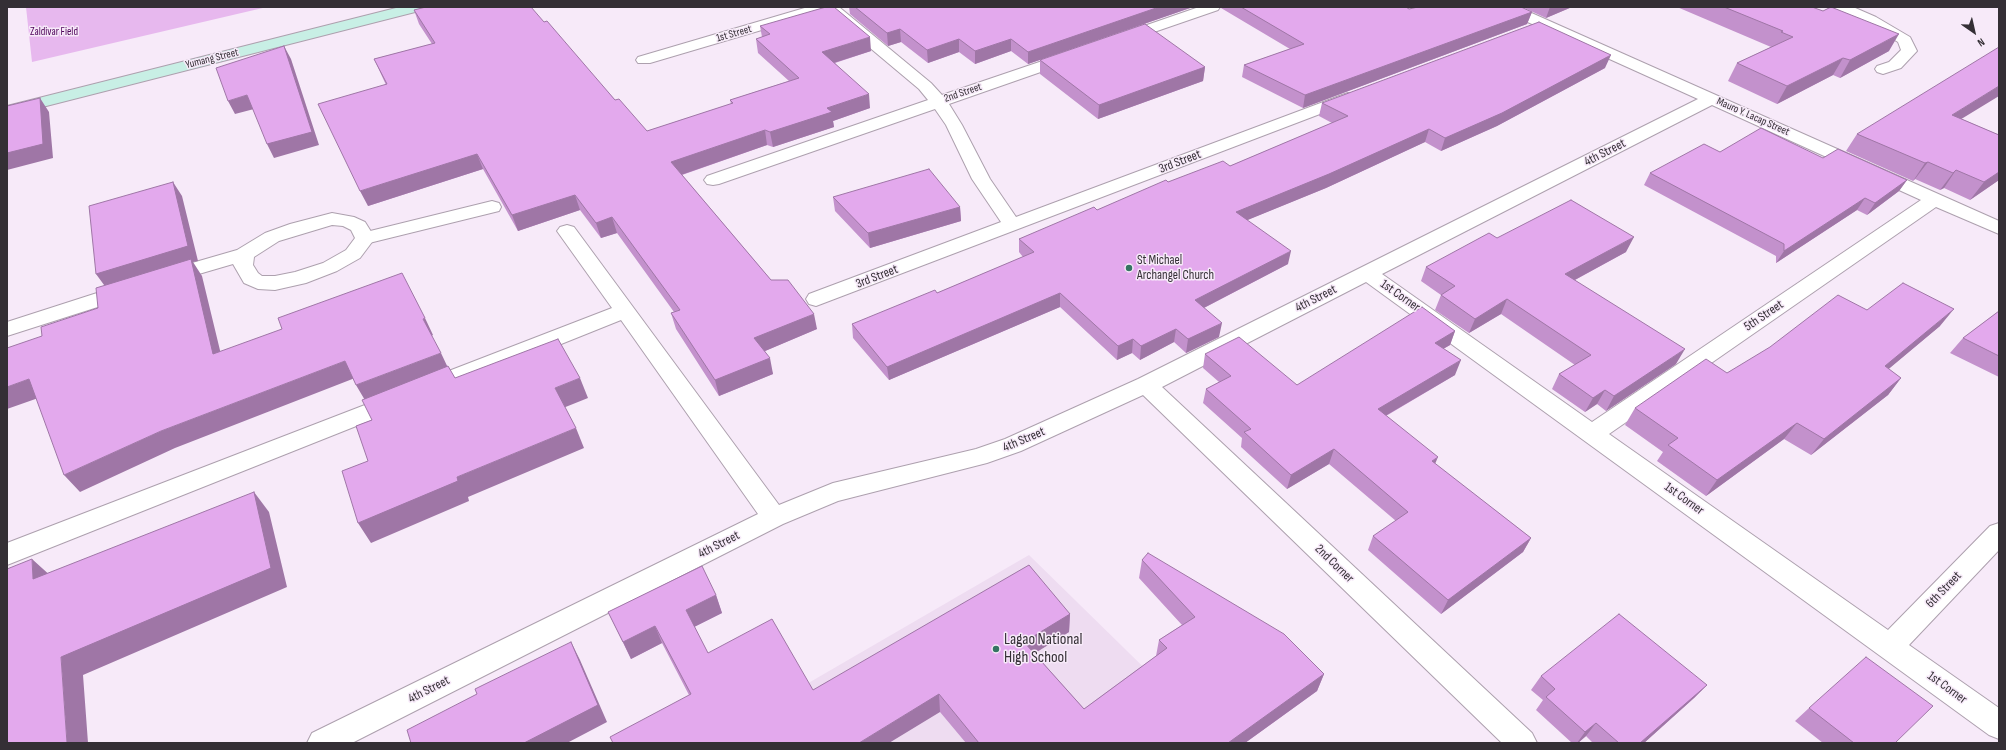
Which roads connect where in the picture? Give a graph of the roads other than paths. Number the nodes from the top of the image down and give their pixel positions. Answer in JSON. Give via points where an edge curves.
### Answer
{"nodes":[{"id":1,"x":418,"y":7,"type":"edge"},
{"id":2,"x":824,"y":7,"type":"edge"},
{"id":3,"x":830,"y":7,"type":"edge"},
{"id":4,"x":1213,"y":7,"type":"edge"},
{"id":5,"x":1506,"y":7,"type":"edge"},
{"id":6,"x":1841,"y":7,"type":"edge"},
{"id":7,"x":1544,"y":24,"type":"junction"},
{"id":8,"x":1521,"y":32,"type":"edge"},
{"id":9,"x":1109,"y":43,"type":"edge"},
{"id":10,"x":1087,"y":50,"type":"edge"},
{"id":11,"x":644,"y":60,"type":"dead end"},
{"id":12,"x":1883,"y":70,"type":"dead end"},
{"id":13,"x":1366,"y":91,"type":"edge"},
{"id":14,"x":1712,"y":99,"type":"junction"},
{"id":15,"x":939,"y":102,"type":"junction"},
{"id":16,"x":7,"y":111,"type":"edge"},
{"id":17,"x":713,"y":180,"type":"dead end"},
{"id":18,"x":1935,"y":199,"type":"junction"},
{"id":19,"x":492,"y":207,"type":"dead end"},
{"id":20,"x":1012,"y":225,"type":"junction"},
{"id":21,"x":1999,"y":228,"type":"edge"},
{"id":22,"x":566,"y":231,"type":"dead end"},
{"id":23,"x":365,"y":238,"type":"junction"},
{"id":24,"x":244,"y":254,"type":"junction"},
{"id":25,"x":1367,"y":273,"type":"junction"},
{"id":26,"x":816,"y":300,"type":"dead end"},
{"id":27,"x":625,"y":311,"type":"junction"},
{"id":28,"x":7,"y":329,"type":"edge"},
{"id":29,"x":1146,"y":386,"type":"junction"},
{"id":30,"x":1593,"y":434,"type":"junction"},
{"id":31,"x":774,"y":518,"type":"junction"},
{"id":32,"x":1999,"y":533,"type":"edge"},
{"id":33,"x":7,"y":554,"type":"edge"},
{"id":34,"x":1890,"y":646,"type":"junction"},
{"id":35,"x":1999,"y":725,"type":"edge"},
{"id":36,"x":322,"y":743,"type":"edge"},
{"id":37,"x":1522,"y":743,"type":"edge"}],
"edges":[{"from":1,"to":16,"type":"main road","name":"Yumang Street"},
{"from":2,"to":11,"type":"street","name":"1st Street"},
{"from":3,"to":15,"type":"street","via":[[925,86]]},
{"from":4,"to":9,"type":"street"},
{"from":5,"to":7,"type":"street","name":"Mauro Y. Lacap Street"},
{"from":6,"to":12,"type":"street","via":[[1871,20],[1905,40],[1910,51],[1895,66]]},
{"from":7,"to":8,"type":"street"},
{"from":7,"to":14,"type":"street","name":"Mauro Y. Lacap Street"},
{"from":10,"to":15,"type":"street","name":"2nd Street"},
{"from":13,"to":20,"type":"street","name":"3rd Street"},
{"from":14,"to":18,"type":"street","name":"Mauro Y. Lacap Street"},
{"from":14,"to":25,"type":"street","name":"4th Street"},
{"from":15,"to":17,"type":"street","name":"2nd Street"},
{"from":15,"to":20,"type":"street","via":[[954,125],[981,179]]},
{"from":18,"to":21,"type":"street","name":"Mauro Y. Lacap Street"},
{"from":18,"to":30,"type":"street","name":"5th Street"},
{"from":19,"to":23,"type":"street"},
{"from":20,"to":26,"type":"street","name":"3rd Street"},
{"from":22,"to":27,"type":"street"},
{"from":23,"to":24,"type":"street","via":[[358,226],[347,221],[332,220],[272,237]]},
{"from":23,"to":24,"type":"street","via":[[353,254],[330,267],[275,283],[258,282],[251,278],[243,265]]},
{"from":24,"to":28,"type":"street"},
{"from":25,"to":29,"type":"street","name":"4th Street"},
{"from":25,"to":30,"type":"street","name":"1st Corner"},
{"from":27,"to":31,"type":"street"},
{"from":27,"to":33,"type":"street"},
{"from":29,"to":31,"type":"street","name":"4th Street","via":[[1013,445],[979,457],[833,493]]},
{"from":29,"to":37,"type":"street","name":"2nd Corner"},
{"from":30,"to":34,"type":"street","name":"1st Corner"},
{"from":31,"to":36,"type":"street","name":"4th Street"},
{"from":32,"to":34,"type":"street","name":"6th Street"},
{"from":34,"to":35,"type":"street","name":"1st Corner"}]}
